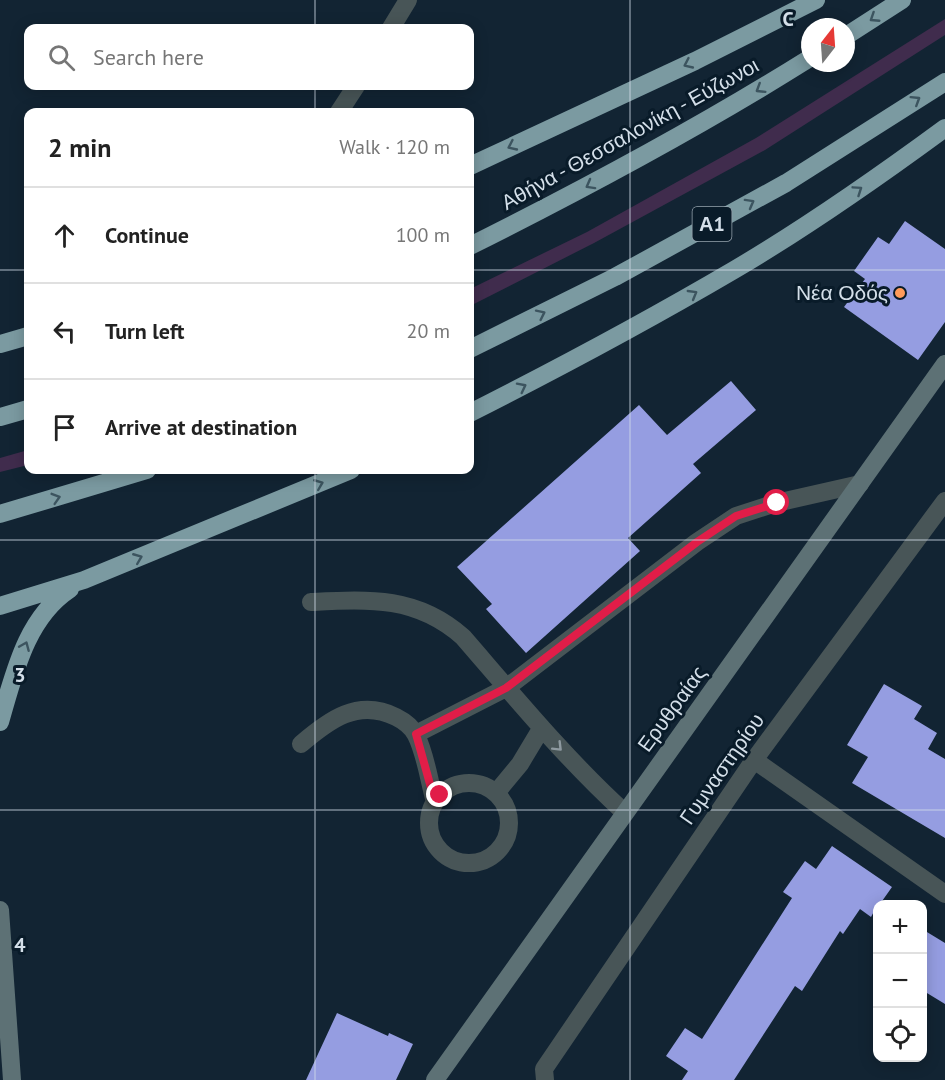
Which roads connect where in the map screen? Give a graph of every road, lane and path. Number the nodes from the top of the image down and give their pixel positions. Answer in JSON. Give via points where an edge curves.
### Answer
{"nodes":[{"id":1,"x":408,"y":0,"type":"edge"},
{"id":2,"x":816,"y":0,"type":"edge"},
{"id":3,"x":902,"y":0,"type":"edge"},
{"id":4,"x":393,"y":24,"type":"edge"},
{"id":5,"x":855,"y":30,"type":"edge"},
{"id":6,"x":801,"y":64,"type":"edge"},
{"id":7,"x":945,"y":82,"type":"edge"},
{"id":8,"x":353,"y":90,"type":"edge"},
{"id":9,"x":342,"y":108,"type":"edge"},
{"id":10,"x":945,"y":128,"type":"edge"},
{"id":11,"x":474,"y":164,"type":"edge"},
{"id":12,"x":474,"y":244,"type":"edge"},
{"id":13,"x":24,"y":337,"type":"edge"},
{"id":14,"x":0,"y":344,"type":"edge"},
{"id":15,"x":474,"y":347,"type":"edge"},
{"id":16,"x":945,"y":364,"type":"edge"},
{"id":17,"x":24,"y":410,"type":"edge"},
{"id":18,"x":474,"y":411,"type":"edge"},
{"id":19,"x":0,"y":417,"type":"edge"},
{"id":20,"x":134,"y":474,"type":"edge"},
{"id":21,"x":341,"y":474,"type":"edge"},
{"id":22,"x":860,"y":484,"type":"junction"},
{"id":23,"x":945,"y":501,"type":"edge"},
{"id":24,"x":0,"y":514,"type":"edge"},
{"id":25,"x":84,"y":580,"type":"junction"},
{"id":26,"x":311,"y":602,"type":"dead end"},
{"id":27,"x":0,"y":606,"type":"edge"},
{"id":28,"x":506,"y":688,"type":"junction"},
{"id":29,"x":0,"y":722,"type":"edge"},
{"id":30,"x":541,"y":729,"type":"junction"},
{"id":31,"x":416,"y":734,"type":"junction"},
{"id":32,"x":301,"y":744,"type":"dead end"},
{"id":33,"x":754,"y":760,"type":"junction"},
{"id":34,"x":496,"y":793,"type":"junction"},
{"id":35,"x":435,"y":802,"type":"junction"},
{"id":36,"x":624,"y":812,"type":"junction"},
{"id":37,"x":945,"y":894,"type":"edge"},
{"id":38,"x":0,"y":910,"type":"edge"},
{"id":39,"x":544,"y":1075,"type":"edge"},
{"id":40,"x":12,"y":1080,"type":"edge"},
{"id":41,"x":435,"y":1080,"type":"edge"}],
"edges":[{"from":1,"to":4,"type":"street"},
{"from":2,"to":11,"type":"highway","one_way":true},
{"from":3,"to":5,"type":"highway","one_way":true},
{"from":6,"to":12,"type":"highway","name":"Αθήνα - Θεσσαλονίκη - Εύζωνοι","one_way":true,"via":[[741,102]]},
{"from":15,"to":7,"type":"highway","number":"Α1","one_way":true,"via":[[615,277],[786,183]]},
{"from":8,"to":9,"type":"street"},
{"from":18,"to":10,"type":"highway","one_way":true,"via":[[735,270],[831,209]]},
{"from":13,"to":14,"type":"highway"},
{"from":16,"to":22,"type":"main road","name":"Ερυθραίας"},
{"from":17,"to":19,"type":"highway"},
{"from":24,"to":20,"type":"highway","one_way":true},
{"from":25,"to":21,"type":"highway","one_way":true},
{"from":22,"to":28,"type":"street","via":[[736,516]]},
{"from":22,"to":36,"type":"main road","name":"Ερυθραίας"},
{"from":23,"to":33,"type":"street","name":"Γυμναστηρίου"},
{"from":25,"to":27,"type":"highway"},
{"from":29,"to":25,"type":"highway","one_way":true,"via":[[13,676],[33,629],[58,597]]},
{"from":26,"to":28,"type":"street","via":[[398,603],[438,618],[463,637]]},
{"from":28,"to":30,"type":"street"},
{"from":28,"to":31,"type":"street"},
{"from":30,"to":34,"type":"street"},
{"from":30,"to":36,"type":"street","one_way":true},
{"from":31,"to":32,"type":"street","via":[[390,714],[358,711],[327,722]]},
{"from":31,"to":35,"type":"street"},
{"from":33,"to":37,"type":"street"},
{"from":33,"to":39,"type":"street","name":"Γυμναστηρίου"},
{"from":34,"to":35,"type":"street","via":[[483,785],[462,783],[446,790]]},
{"from":34,"to":35,"type":"street","via":[[507,810],[506,838],[490,856],[474,862],[450,858],[436,844],[429,825]]},
{"from":36,"to":41,"type":"main road","name":"Ερυθραίας"},
{"from":38,"to":40,"type":"main road"}]}
